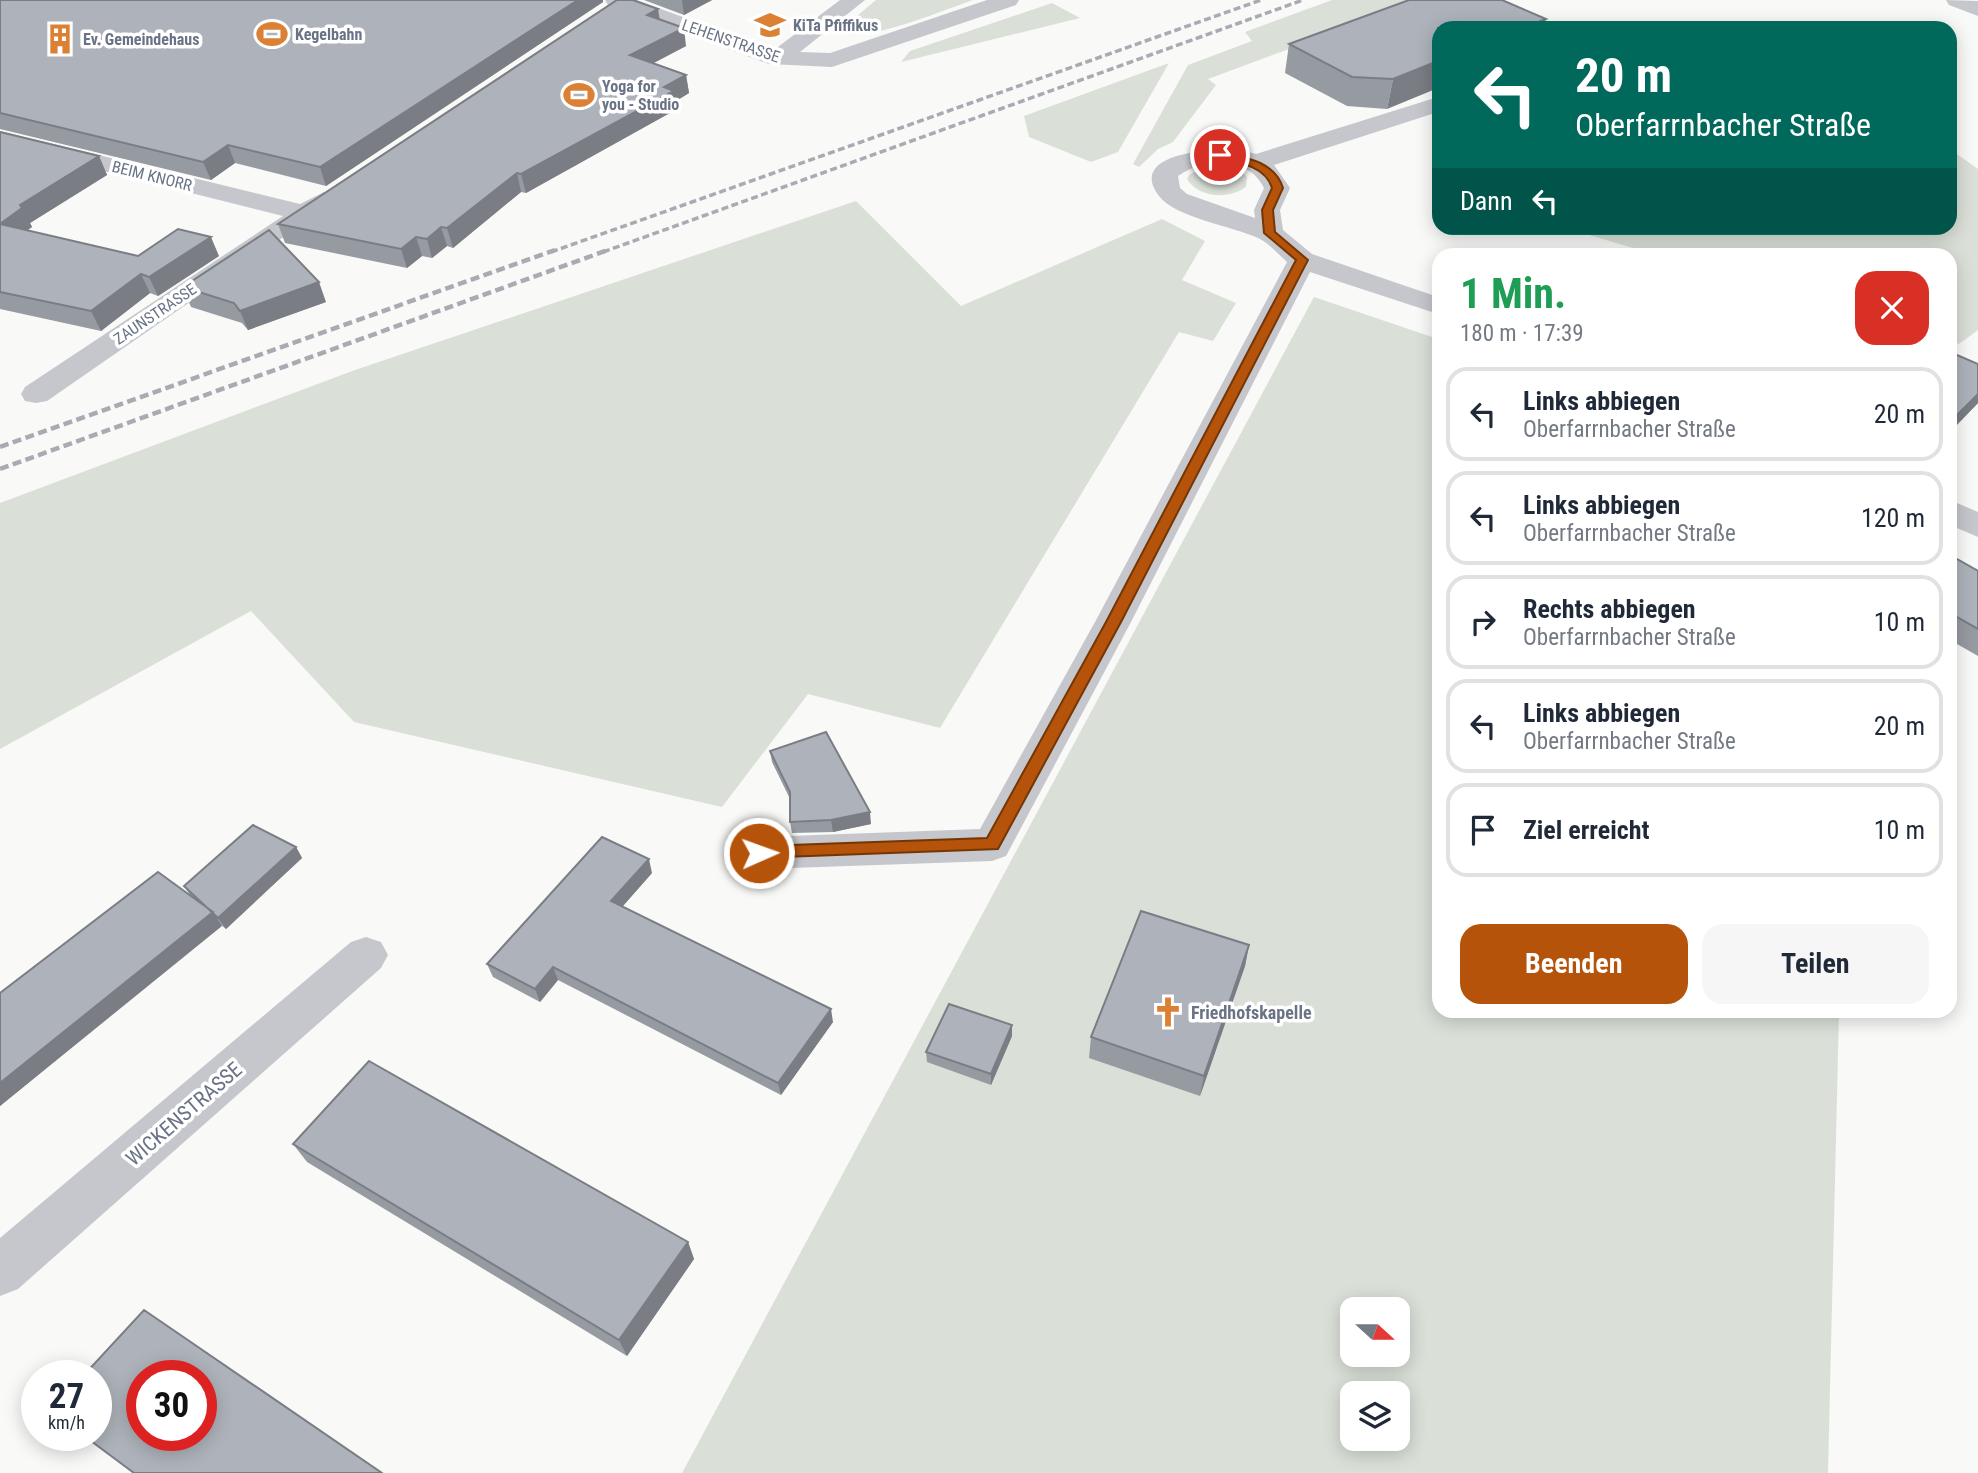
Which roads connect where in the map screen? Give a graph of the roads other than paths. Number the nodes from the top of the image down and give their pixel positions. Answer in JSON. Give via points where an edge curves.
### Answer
{"nodes":[{"id":1,"x":854,"y":0,"type":"edge"},
{"id":2,"x":1008,"y":0,"type":"edge"},
{"id":3,"x":1958,"y":0,"type":"edge"},
{"id":4,"x":613,"y":7,"type":"edge"},
{"id":5,"x":1978,"y":9,"type":"edge"},
{"id":6,"x":777,"y":59,"type":"junction"},
{"id":7,"x":1432,"y":106,"type":"edge"},
{"id":8,"x":0,"y":138,"type":"edge"},
{"id":9,"x":1254,"y":163,"type":"junction"},
{"id":10,"x":348,"y":184,"type":"edge"},
{"id":11,"x":304,"y":213,"type":"junction"},
{"id":12,"x":1270,"y":233,"type":"junction"},
{"id":13,"x":1302,"y":260,"type":"junction"},
{"id":14,"x":1432,"y":304,"type":"edge"},
{"id":15,"x":36,"y":394,"type":"dead end"},
{"id":16,"x":1957,"y":515,"type":"edge"},
{"id":17,"x":1978,"y":526,"type":"edge"},
{"id":18,"x":759,"y":853,"type":"dead end"},
{"id":19,"x":366,"y":955,"type":"dead end"},
{"id":20,"x":0,"y":1271,"type":"edge"}],
"edges":[{"from":1,"to":6,"type":"street"},
{"from":2,"to":6,"type":"street","name":"LEHENSTRASSE","via":[[832,60]]},
{"from":3,"to":5,"type":"street"},
{"from":4,"to":6,"type":"street","name":"LEHENSTRASSE"},
{"from":7,"to":9,"type":"street"},
{"from":8,"to":11,"type":"street","name":"BEIM KNORR"},
{"from":9,"to":12,"type":"street","via":[[1267,170],[1277,188],[1267,210]]},
{"from":9,"to":12,"type":"street","via":[[1220,155],[1186,160],[1166,173],[1164,182],[1178,200]]},
{"from":10,"to":11,"type":"street","name":"ZAUNSTRASSE"},
{"from":11,"to":15,"type":"street","name":"ZAUNSTRASSE"},
{"from":12,"to":13,"type":"street"},
{"from":13,"to":14,"type":"street"},
{"from":13,"to":18,"type":"street","via":[[992,845]]},
{"from":16,"to":17,"type":"street"},
{"from":19,"to":20,"type":"street","name":"WICKENSTRASSE"}]}
